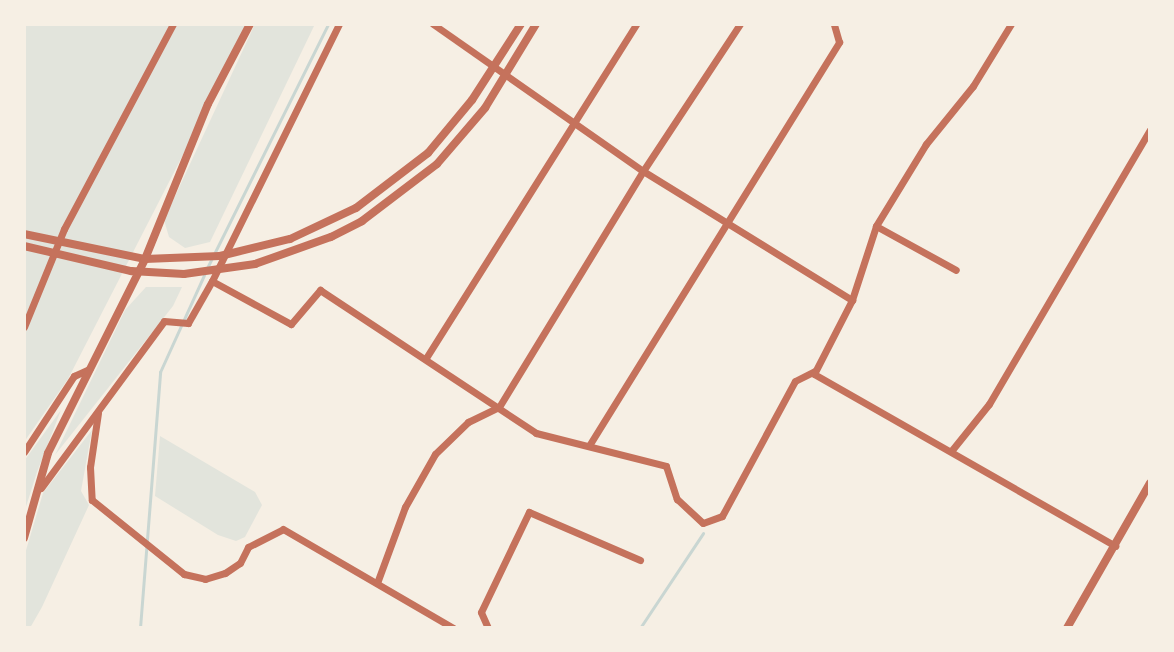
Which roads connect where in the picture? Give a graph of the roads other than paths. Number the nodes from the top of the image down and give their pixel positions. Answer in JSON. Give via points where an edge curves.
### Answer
{"nodes":[{"id":1,"x":173,"y":24,"type":"edge"},
{"id":2,"x":250,"y":24,"type":"edge"},
{"id":3,"x":339,"y":24,"type":"edge"},
{"id":4,"x":433,"y":24,"type":"edge"},
{"id":5,"x":521,"y":24,"type":"edge"},
{"id":6,"x":536,"y":24,"type":"edge"},
{"id":7,"x":636,"y":24,"type":"edge"},
{"id":8,"x":740,"y":24,"type":"edge"},
{"id":9,"x":834,"y":24,"type":"edge"},
{"id":10,"x":1011,"y":24,"type":"edge"},
{"id":11,"x":495,"y":65,"type":"junction"},
{"id":12,"x":506,"y":73,"type":"junction"},
{"id":13,"x":577,"y":120,"type":"junction"},
{"id":14,"x":1150,"y":130,"type":"edge"},
{"id":15,"x":643,"y":171,"type":"junction"},
{"id":16,"x":726,"y":222,"type":"junction"},
{"id":17,"x":876,"y":226,"type":"junction"},
{"id":18,"x":24,"y":234,"type":"edge"},
{"id":19,"x":24,"y":246,"type":"edge"},
{"id":20,"x":141,"y":258,"type":"junction"},
{"id":21,"x":956,"y":270,"type":"dead end"},
{"id":22,"x":135,"y":271,"type":"junction"},
{"id":23,"x":212,"y":281,"type":"junction"},
{"id":24,"x":852,"y":300,"type":"junction"},
{"id":25,"x":24,"y":327,"type":"edge"},
{"id":26,"x":426,"y":358,"type":"junction"},
{"id":27,"x":89,"y":369,"type":"junction"},
{"id":28,"x":815,"y":371,"type":"junction"},
{"id":29,"x":499,"y":407,"type":"junction"},
{"id":30,"x":98,"y":413,"type":"junction"},
{"id":31,"x":590,"y":444,"type":"junction"},
{"id":32,"x":952,"y":450,"type":"junction"},
{"id":33,"x":24,"y":452,"type":"edge"},
{"id":34,"x":1150,"y":483,"type":"edge"},
{"id":35,"x":41,"y":488,"type":"junction"},
{"id":36,"x":24,"y":538,"type":"edge"},
{"id":37,"x":1115,"y":546,"type":"junction"},
{"id":38,"x":640,"y":560,"type":"dead end"},
{"id":39,"x":377,"y":583,"type":"junction"},
{"id":40,"x":453,"y":628,"type":"edge"},
{"id":41,"x":488,"y":628,"type":"edge"},
{"id":42,"x":1067,"y":628,"type":"edge"}],
"edges":[{"from":1,"to":25,"type":"street","via":[[64,229]]},
{"from":2,"to":20,"type":"street","via":[[208,104]]},
{"from":3,"to":23,"type":"street"},
{"from":4,"to":11,"type":"street"},
{"from":5,"to":11,"type":"street"},
{"from":6,"to":12,"type":"street"},
{"from":7,"to":13,"type":"street"},
{"from":8,"to":15,"type":"street"},
{"from":9,"to":16,"type":"street","via":[[839,42]]},
{"from":10,"to":17,"type":"street"},
{"from":11,"to":12,"type":"street"},
{"from":11,"to":20,"type":"street","via":[[428,153],[356,208],[290,239],[192,258]]},
{"from":12,"to":13,"type":"street"},
{"from":12,"to":22,"type":"street","via":[[466,133],[437,164],[362,221],[255,264],[184,274]]},
{"from":13,"to":15,"type":"street"},
{"from":13,"to":26,"type":"street"},
{"from":14,"to":32,"type":"street","via":[[989,404]]},
{"from":15,"to":16,"type":"street"},
{"from":15,"to":29,"type":"street"},
{"from":16,"to":24,"type":"street"},
{"from":16,"to":31,"type":"street"},
{"from":17,"to":21,"type":"street"},
{"from":17,"to":24,"type":"street"},
{"from":18,"to":20,"type":"street"},
{"from":19,"to":22,"type":"street"},
{"from":20,"to":22,"type":"street"},
{"from":22,"to":27,"type":"street"},
{"from":23,"to":26,"type":"street","via":[[291,324],[320,290]]},
{"from":23,"to":30,"type":"street","via":[[185,324],[164,321]]},
{"from":24,"to":28,"type":"street"},
{"from":26,"to":29,"type":"street"},
{"from":27,"to":33,"type":"street","via":[[74,376]]},
{"from":27,"to":35,"type":"street","via":[[48,453]]},
{"from":28,"to":31,"type":"street","via":[[795,381],[722,516],[703,523],[677,499],[666,466]]},
{"from":28,"to":32,"type":"street"},
{"from":29,"to":31,"type":"street","via":[[536,433]]},
{"from":29,"to":39,"type":"street","via":[[468,422],[435,454],[405,507]]},
{"from":30,"to":35,"type":"street"},
{"from":30,"to":39,"type":"street","via":[[90,467],[92,500],[184,574],[205,579],[225,573],[240,563],[248,547],[283,529]]},
{"from":32,"to":37,"type":"street"},
{"from":34,"to":37,"type":"street"},
{"from":35,"to":36,"type":"street"},
{"from":37,"to":42,"type":"street"},
{"from":38,"to":41,"type":"street","via":[[529,512],[481,612]]},
{"from":39,"to":40,"type":"street"}]}
